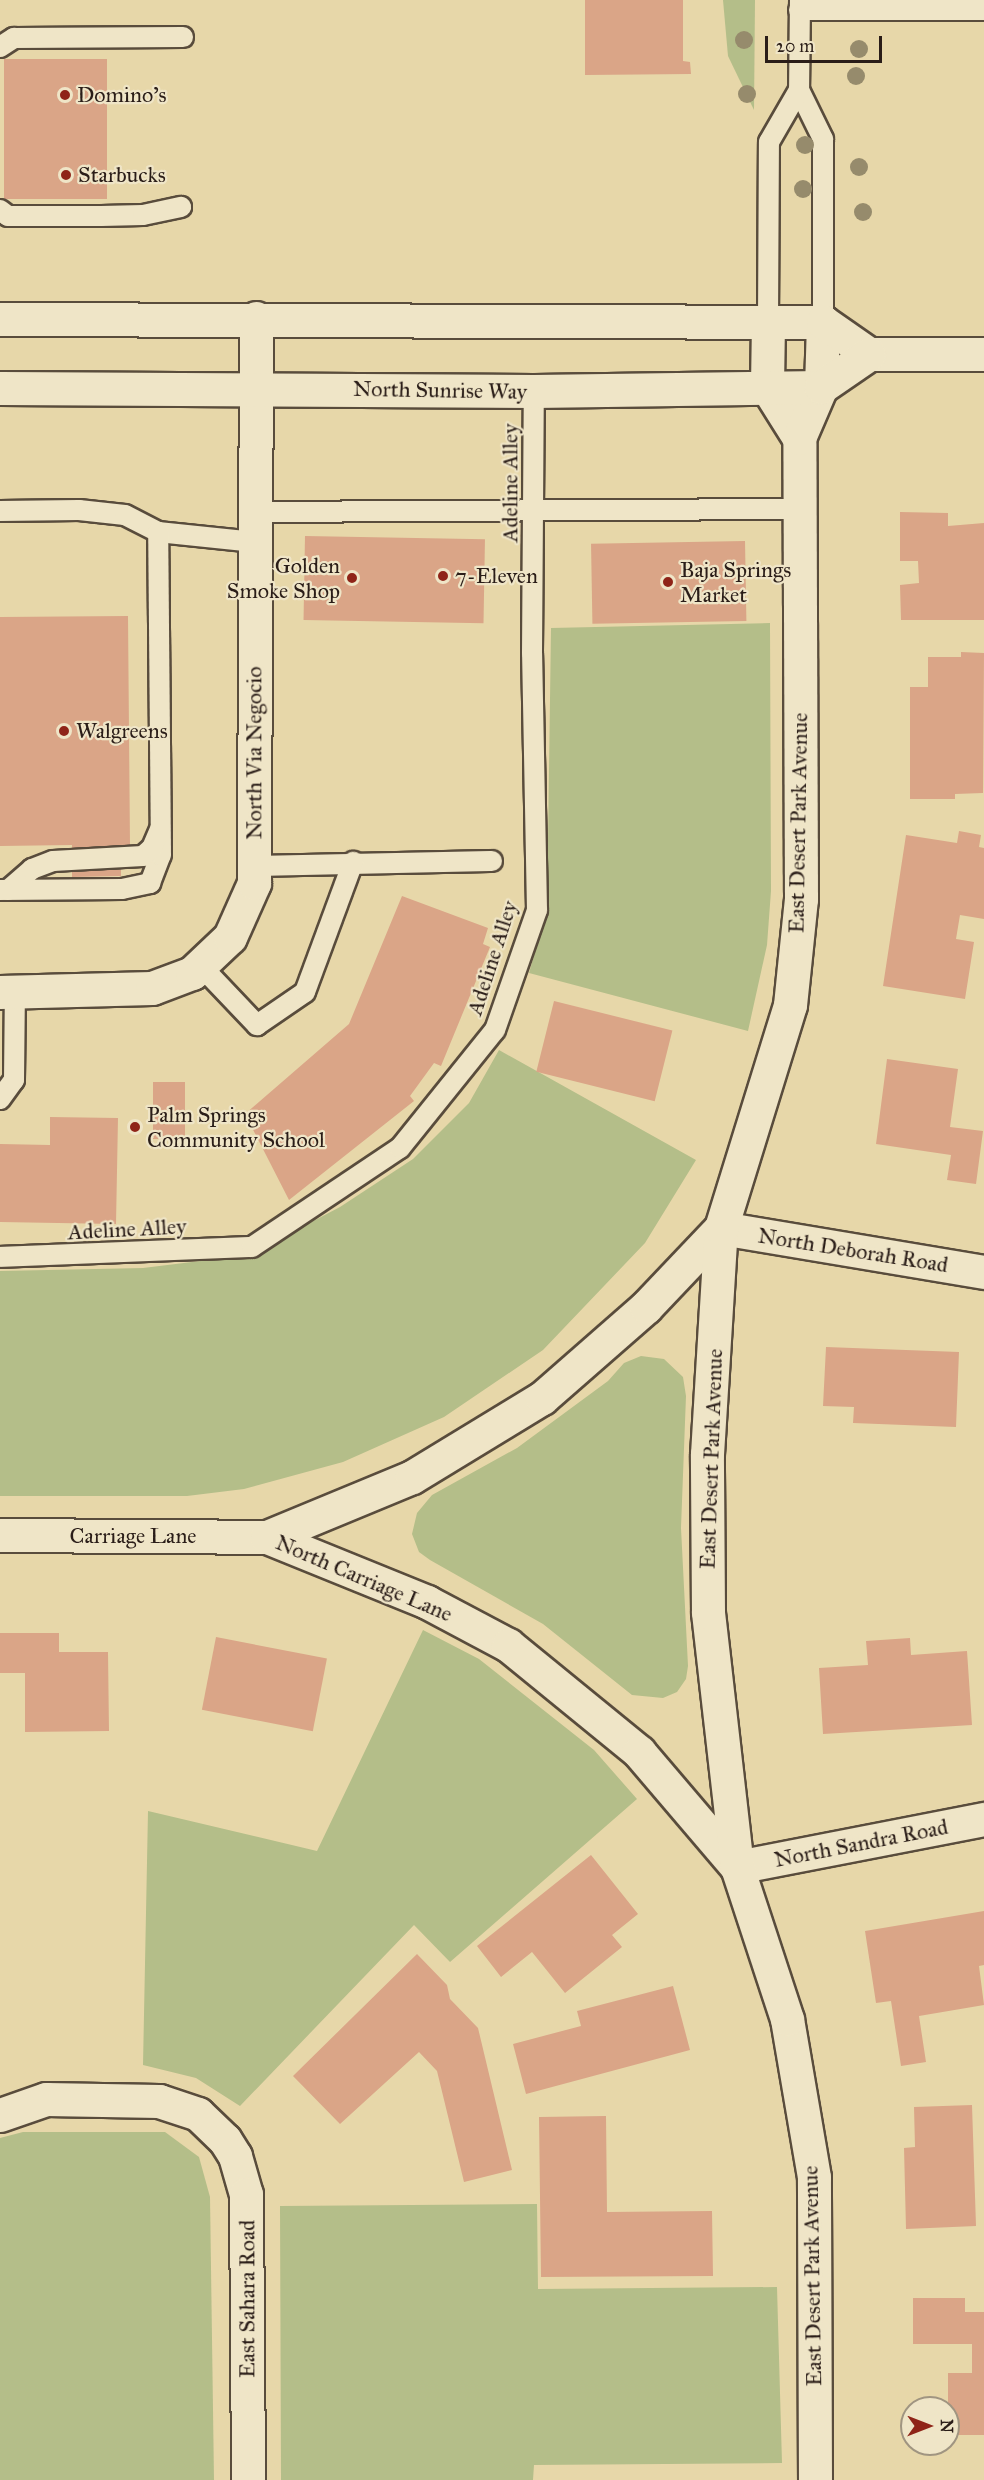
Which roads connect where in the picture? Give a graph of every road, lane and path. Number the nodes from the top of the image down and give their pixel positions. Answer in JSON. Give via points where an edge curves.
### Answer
{"nodes":[{"id":1,"x":799,"y":5,"type":"edge"},
{"id":2,"x":984,"y":10,"type":"edge"},
{"id":3,"x":183,"y":37,"type":"dead end"},
{"id":4,"x":0,"y":47,"type":"edge"},
{"id":5,"x":799,"y":90,"type":"junction"},
{"id":6,"x":181,"y":207,"type":"dead end"},
{"id":7,"x":0,"y":210,"type":"edge"},
{"id":8,"x":256,"y":318,"type":"junction"},
{"id":9,"x":0,"y":319,"type":"edge"},
{"id":10,"x":768,"y":322,"type":"junction"},
{"id":11,"x":823,"y":322,"type":"junction"},
{"id":12,"x":869,"y":354,"type":"junction"},
{"id":13,"x":984,"y":354,"type":"edge"},
{"id":14,"x":767,"y":387,"type":"junction"},
{"id":15,"x":821,"y":387,"type":"junction"},
{"id":16,"x":0,"y":388,"type":"edge"},
{"id":17,"x":254,"y":388,"type":"junction"},
{"id":18,"x":534,"y":391,"type":"junction"},
{"id":19,"x":799,"y":438,"type":"junction"},
{"id":20,"x":799,"y":509,"type":"junction"},
{"id":21,"x":534,"y":510,"type":"junction"},
{"id":22,"x":0,"y":511,"type":"edge"},
{"id":23,"x":254,"y":527,"type":"junction"},
{"id":24,"x":158,"y":532,"type":"junction"},
{"id":25,"x":161,"y":827,"type":"junction"},
{"id":26,"x":492,"y":861,"type":"dead end"},
{"id":27,"x":353,"y":862,"type":"junction"},
{"id":28,"x":254,"y":866,"type":"junction"},
{"id":29,"x":4,"y":890,"type":"edge"},
{"id":30,"x":200,"y":965,"type":"junction"},
{"id":31,"x":8,"y":992,"type":"edge"},
{"id":32,"x":0,"y":1099,"type":"edge"},
{"id":33,"x":721,"y":1228,"type":"junction"},
{"id":34,"x":0,"y":1257,"type":"edge"},
{"id":35,"x":984,"y":1272,"type":"edge"},
{"id":36,"x":0,"y":1535,"type":"edge"},
{"id":37,"x":267,"y":1537,"type":"junction"},
{"id":38,"x":984,"y":1819,"type":"edge"},
{"id":39,"x":737,"y":1867,"type":"junction"},
{"id":40,"x":0,"y":2115,"type":"edge"},
{"id":41,"x":248,"y":2480,"type":"edge"},
{"id":42,"x":815,"y":2480,"type":"edge"}],
"edges":[{"from":1,"to":2,"type":"lane"},
{"from":1,"to":5,"type":"lane"},
{"from":3,"to":4,"type":"lane","via":[[14,38]]},
{"from":5,"to":10,"type":"lane","via":[[769,142]]},
{"from":5,"to":11,"type":"lane","via":[[823,139]]},
{"from":6,"to":7,"type":"lane","via":[[143,215],[101,216],[8,216]]},
{"from":8,"to":9,"type":"street"},
{"from":8,"to":10,"type":"street"},
{"from":8,"to":17,"type":"street","name":"North Via Negocio"},
{"from":10,"to":11,"type":"street"},
{"from":10,"to":14,"type":"street"},
{"from":11,"to":12,"type":"street"},
{"from":11,"to":15,"type":"street","name":"East Desert Park Avenue"},
{"from":12,"to":13,"type":"street"},
{"from":12,"to":15,"type":"street"},
{"from":14,"to":15,"type":"street","name":"North Sunrise Way"},
{"from":14,"to":18,"type":"street","name":"North Sunrise Way"},
{"from":14,"to":19,"type":"street"},
{"from":15,"to":19,"type":"street","name":"East Desert Park Avenue"},
{"from":16,"to":17,"type":"street","name":"North Sunrise Way"},
{"from":17,"to":18,"type":"street","name":"North Sunrise Way"},
{"from":17,"to":23,"type":"street","name":"North Via Negocio"},
{"from":18,"to":21,"type":"lane","name":"Adeline Alley"},
{"from":19,"to":20,"type":"street","name":"East Desert Park Avenue"},
{"from":20,"to":21,"type":"lane"},
{"from":20,"to":33,"type":"street","name":"East Desert Park Avenue","via":[[801,899],[790,1005]]},
{"from":21,"to":23,"type":"lane"},
{"from":21,"to":34,"type":"lane","name":"Adeline Alley","via":[[537,910],[495,1030],[400,1148],[252,1247]]},
{"from":22,"to":24,"type":"lane","via":[[125,514]]},
{"from":23,"to":24,"type":"lane"},
{"from":23,"to":28,"type":"street","name":"North Via Negocio"},
{"from":24,"to":25,"type":"lane"},
{"from":25,"to":29,"type":"lane","via":[[152,848],[143,856],[53,861],[32,869]]},
{"from":25,"to":29,"type":"lane","via":[[161,855],[150,883],[122,889]]},
{"from":26,"to":27,"type":"lane"},
{"from":27,"to":28,"type":"lane"},
{"from":27,"to":30,"type":"lane","via":[[305,992],[257,1025]]},
{"from":28,"to":30,"type":"street","name":"North Via Negocio","via":[[254,883],[230,937]]},
{"from":30,"to":31,"type":"street","name":"North Via Negocio","via":[[192,973],[152,988]]},
{"from":31,"to":32,"type":"lane","via":[[14,1080]]},
{"from":33,"to":35,"type":"street","name":"North Deborah Road"},
{"from":33,"to":37,"type":"street","name":"North Carriage Lane","via":[[646,1307],[542,1398],[412,1477]]},
{"from":33,"to":39,"type":"street","name":"East Desert Park Avenue","via":[[707,1454],[708,1612]]},
{"from":36,"to":37,"type":"street","name":"Carriage Lane"},
{"from":37,"to":39,"type":"street","name":"North Carriage Lane","via":[[426,1602],[508,1646],[639,1752]]},
{"from":38,"to":39,"type":"street","name":"North Sandra Road"},
{"from":39,"to":42,"type":"street","name":"East Desert Park Avenue","via":[[787,2019],[814,2177]]},
{"from":40,"to":41,"type":"street","name":"East Sahara Road","via":[[46,2099],[137,2099],[180,2106],[213,2126],[235,2156],[246,2194]]}]}
